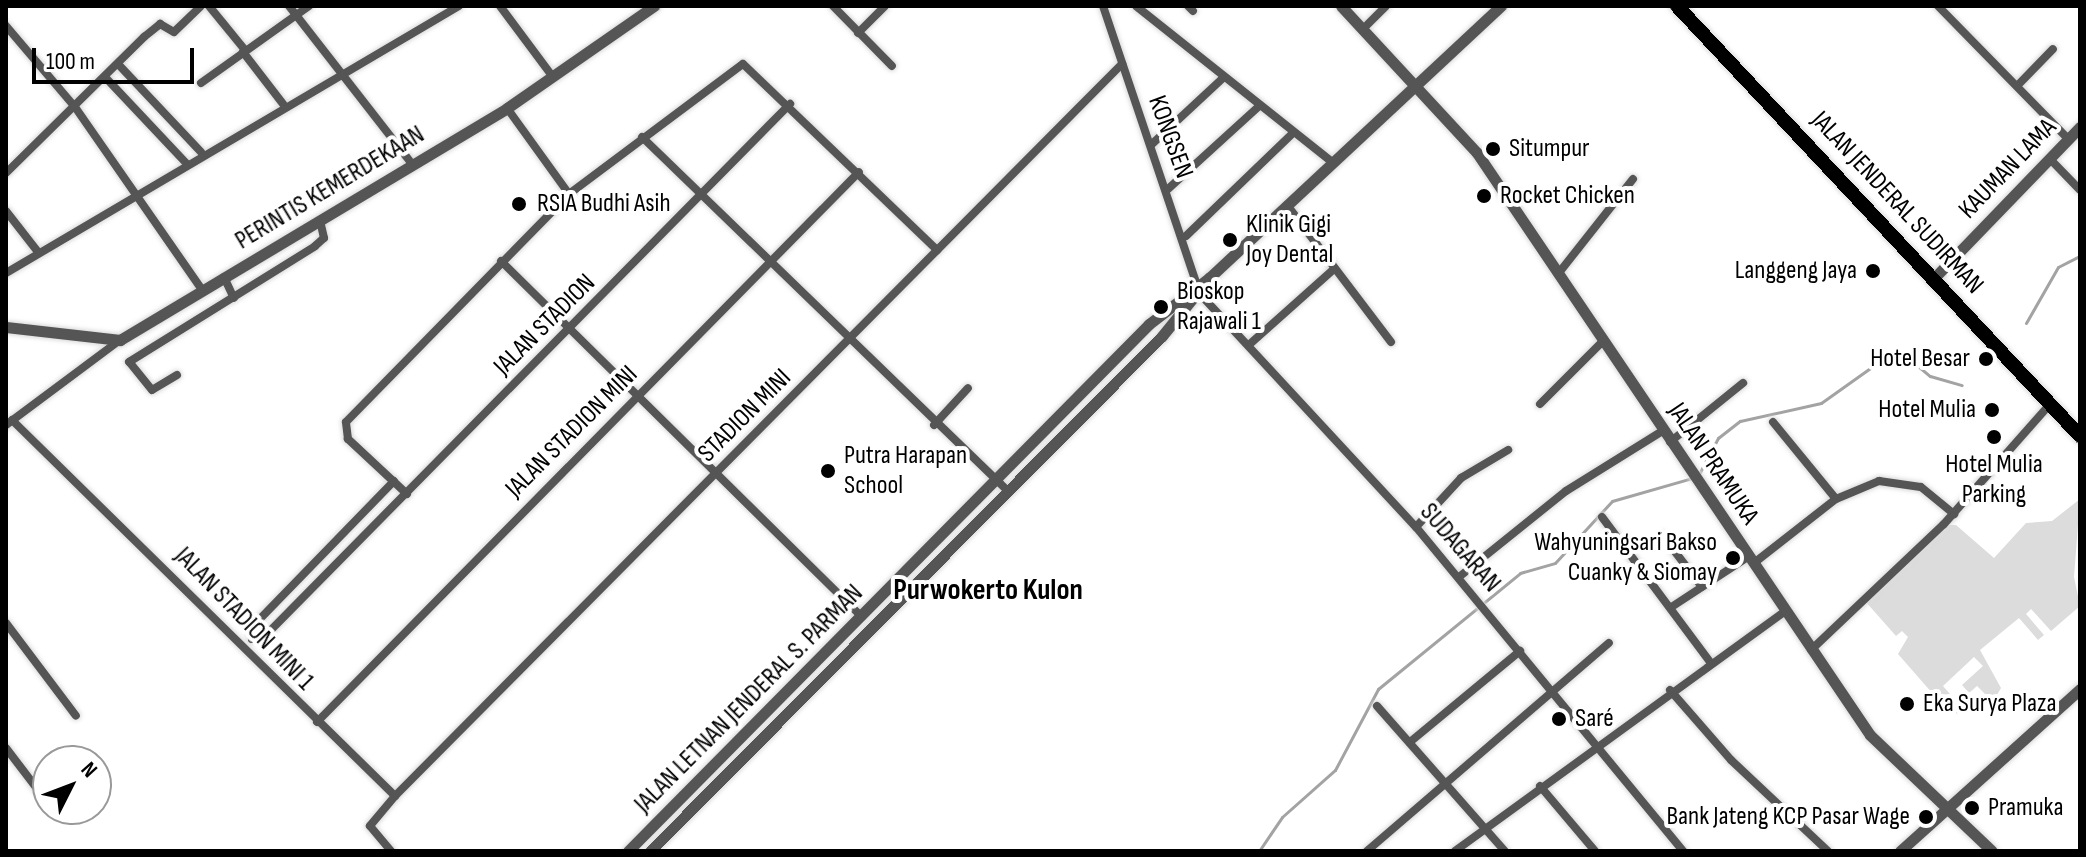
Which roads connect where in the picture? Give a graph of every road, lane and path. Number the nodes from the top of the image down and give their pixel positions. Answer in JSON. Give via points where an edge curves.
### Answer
{"nodes":[{"id":1,"x":201,"y":6,"type":"edge"},
{"id":2,"x":209,"y":6,"type":"edge"},
{"id":3,"x":289,"y":6,"type":"edge"},
{"id":4,"x":309,"y":6,"type":"edge"},
{"id":5,"x":459,"y":6,"type":"edge"},
{"id":6,"x":500,"y":6,"type":"edge"},
{"id":7,"x":654,"y":6,"type":"edge"},
{"id":8,"x":833,"y":6,"type":"edge"},
{"id":9,"x":885,"y":6,"type":"edge"},
{"id":10,"x":1103,"y":6,"type":"edge"},
{"id":11,"x":1136,"y":6,"type":"edge"},
{"id":12,"x":1341,"y":6,"type":"edge"},
{"id":13,"x":1386,"y":6,"type":"edge"},
{"id":14,"x":1501,"y":6,"type":"edge"},
{"id":15,"x":1677,"y":6,"type":"edge"},
{"id":16,"x":1938,"y":6,"type":"edge"},
{"id":17,"x":295,"y":15,"type":"junction"},
{"id":18,"x":6,"y":26,"type":"edge"},
{"id":19,"x":1364,"y":28,"type":"junction"},
{"id":20,"x":858,"y":33,"type":"junction"},
{"id":21,"x":2053,"y":49,"type":"dead end"},
{"id":22,"x":244,"y":51,"type":"junction"},
{"id":23,"x":118,"y":64,"type":"junction"},
{"id":24,"x":1122,"y":64,"type":"junction"},
{"id":25,"x":892,"y":66,"type":"dead end"},
{"id":26,"x":342,"y":71,"type":"junction"},
{"id":27,"x":105,"y":77,"type":"junction"},
{"id":28,"x":553,"y":77,"type":"junction"},
{"id":29,"x":1222,"y":79,"type":"junction"},
{"id":30,"x":201,"y":83,"type":"dead end"},
{"id":31,"x":1417,"y":85,"type":"junction"},
{"id":32,"x":2018,"y":85,"type":"junction"},
{"id":33,"x":283,"y":104,"type":"junction"},
{"id":34,"x":790,"y":104,"type":"junction"},
{"id":35,"x":75,"y":107,"type":"junction"},
{"id":36,"x":1258,"y":107,"type":"junction"},
{"id":37,"x":507,"y":108,"type":"junction"},
{"id":38,"x":2080,"y":127,"type":"edge"},
{"id":39,"x":1293,"y":133,"type":"junction"},
{"id":40,"x":642,"y":137,"type":"junction"},
{"id":41,"x":2069,"y":140,"type":"junction"},
{"id":42,"x":1152,"y":144,"type":"junction"},
{"id":43,"x":201,"y":152,"type":"junction"},
{"id":44,"x":2050,"y":159,"type":"junction"},
{"id":45,"x":1332,"y":162,"type":"junction"},
{"id":46,"x":186,"y":163,"type":"junction"},
{"id":47,"x":412,"y":164,"type":"junction"},
{"id":48,"x":859,"y":172,"type":"junction"},
{"id":49,"x":6,"y":173,"type":"edge"},
{"id":50,"x":1633,"y":179,"type":"dead end"},
{"id":51,"x":1168,"y":189,"type":"junction"},
{"id":52,"x":2080,"y":190,"type":"edge"},
{"id":53,"x":569,"y":194,"type":"junction"},
{"id":54,"x":136,"y":195,"type":"junction"},
{"id":55,"x":702,"y":195,"type":"junction"},
{"id":56,"x":1287,"y":205,"type":"junction"},
{"id":57,"x":6,"y":211,"type":"edge"},
{"id":58,"x":320,"y":220,"type":"junction"},
{"id":59,"x":1186,"y":236,"type":"junction"},
{"id":60,"x":937,"y":250,"type":"junction"},
{"id":61,"x":38,"y":252,"type":"junction"},
{"id":62,"x":501,"y":261,"type":"junction"},
{"id":63,"x":769,"y":262,"type":"junction"},
{"id":64,"x":1333,"y":270,"type":"junction"},
{"id":65,"x":6,"y":273,"type":"edge"},
{"id":66,"x":1558,"y":274,"type":"junction"},
{"id":67,"x":224,"y":277,"type":"junction"},
{"id":68,"x":1935,"y":277,"type":"junction"},
{"id":69,"x":1197,"y":289,"type":"junction"},
{"id":70,"x":202,"y":290,"type":"junction"},
{"id":71,"x":234,"y":298,"type":"junction"},
{"id":72,"x":570,"y":326,"type":"junction"},
{"id":73,"x":6,"y":327,"type":"edge"},
{"id":74,"x":120,"y":340,"type":"junction"},
{"id":75,"x":849,"y":341,"type":"junction"},
{"id":76,"x":1603,"y":341,"type":"junction"},
{"id":77,"x":1391,"y":342,"type":"dead end"},
{"id":78,"x":1251,"y":343,"type":"junction"},
{"id":79,"x":1102,"y":373,"type":"junction"},
{"id":80,"x":177,"y":375,"type":"dead end"},
{"id":81,"x":1743,"y":383,"type":"dead end"},
{"id":82,"x":1113,"y":386,"type":"junction"},
{"id":83,"x":968,"y":388,"type":"dead end"},
{"id":84,"x":638,"y":394,"type":"junction"},
{"id":85,"x":2051,"y":403,"type":"junction"},
{"id":86,"x":1540,"y":404,"type":"dead end"},
{"id":87,"x":1773,"y":422,"type":"dead end"},
{"id":88,"x":9,"y":423,"type":"edge"},
{"id":89,"x":934,"y":425,"type":"junction"},
{"id":90,"x":1664,"y":430,"type":"junction"},
{"id":91,"x":2080,"y":436,"type":"edge"},
{"id":92,"x":1670,"y":442,"type":"junction"},
{"id":93,"x":1508,"y":450,"type":"dead end"},
{"id":94,"x":717,"y":472,"type":"junction"},
{"id":95,"x":997,"y":480,"type":"junction"},
{"id":96,"x":394,"y":481,"type":"junction"},
{"id":97,"x":1009,"y":492,"type":"junction"},
{"id":98,"x":407,"y":494,"type":"junction"},
{"id":99,"x":1836,"y":499,"type":"junction"},
{"id":100,"x":1954,"y":514,"type":"junction"},
{"id":101,"x":1602,"y":517,"type":"dead end"},
{"id":102,"x":1416,"y":527,"type":"junction"},
{"id":103,"x":1663,"y":536,"type":"dead end"},
{"id":104,"x":315,"y":559,"type":"junction"},
{"id":105,"x":1751,"y":560,"type":"junction"},
{"id":106,"x":328,"y":573,"type":"junction"},
{"id":107,"x":1459,"y":577,"type":"junction"},
{"id":108,"x":1702,"y":587,"type":"junction"},
{"id":109,"x":1673,"y":606,"type":"junction"},
{"id":110,"x":1785,"y":611,"type":"junction"},
{"id":111,"x":858,"y":613,"type":"junction"},
{"id":112,"x":6,"y":623,"type":"edge"},
{"id":113,"x":257,"y":642,"type":"junction"},
{"id":114,"x":1609,"y":643,"type":"dead end"},
{"id":115,"x":1811,"y":650,"type":"junction"},
{"id":116,"x":1520,"y":651,"type":"junction"},
{"id":117,"x":256,"y":658,"type":"junction"},
{"id":118,"x":1710,"y":662,"type":"junction"},
{"id":119,"x":2080,"y":689,"type":"edge"},
{"id":120,"x":1670,"y":690,"type":"junction"},
{"id":121,"x":1552,"y":691,"type":"junction"},
{"id":122,"x":1377,"y":706,"type":"dead end"},
{"id":123,"x":76,"y":716,"type":"dead end"},
{"id":124,"x":317,"y":722,"type":"junction"},
{"id":125,"x":1410,"y":742,"type":"junction"},
{"id":126,"x":1592,"y":744,"type":"junction"},
{"id":127,"x":6,"y":748,"type":"edge"},
{"id":128,"x":1446,"y":781,"type":"junction"},
{"id":129,"x":32,"y":782,"type":"edge"},
{"id":130,"x":1540,"y":786,"type":"junction"},
{"id":131,"x":395,"y":796,"type":"junction"},
{"id":132,"x":1945,"y":810,"type":"junction"},
{"id":133,"x":1484,"y":827,"type":"junction"},
{"id":134,"x":391,"y":851,"type":"edge"},
{"id":135,"x":628,"y":851,"type":"edge"},
{"id":136,"x":650,"y":851,"type":"edge"},
{"id":137,"x":1367,"y":851,"type":"edge"},
{"id":138,"x":1455,"y":851,"type":"edge"},
{"id":139,"x":1505,"y":851,"type":"edge"},
{"id":140,"x":1595,"y":851,"type":"edge"},
{"id":141,"x":1683,"y":851,"type":"edge"},
{"id":142,"x":1828,"y":851,"type":"edge"},
{"id":143,"x":1900,"y":851,"type":"edge"},
{"id":144,"x":1992,"y":851,"type":"edge"}],
"edges":[{"from":1,"to":23,"type":"street","via":[[174,32],[157,26]]},
{"from":2,"to":22,"type":"street"},
{"from":3,"to":17,"type":"street"},
{"from":4,"to":17,"type":"street"},
{"from":5,"to":26,"type":"street"},
{"from":6,"to":28,"type":"street"},
{"from":7,"to":28,"type":"street","name":"PERINTIS KEMERDEKAAN"},
{"from":8,"to":20,"type":"street"},
{"from":9,"to":20,"type":"street"},
{"from":10,"to":24,"type":"street","name":"KONGSEN"},
{"from":11,"to":29,"type":"street"},
{"from":12,"to":19,"type":"street"},
{"from":13,"to":19,"type":"street"},
{"from":14,"to":31,"type":"street","name":"JALAN LETNAN JENDERAL S. PARMAN"},
{"from":15,"to":68,"type":"main road","name":"JALAN JENDERAL SUDIRMAN"},
{"from":16,"to":32,"type":"street"},
{"from":17,"to":22,"type":"street"},
{"from":17,"to":26,"type":"street"},
{"from":18,"to":35,"type":"street"},
{"from":19,"to":31,"type":"street"},
{"from":20,"to":25,"type":"street"},
{"from":21,"to":32,"type":"street"},
{"from":22,"to":30,"type":"street"},
{"from":22,"to":33,"type":"street"},
{"from":23,"to":27,"type":"street"},
{"from":23,"to":43,"type":"street"},
{"from":24,"to":42,"type":"street","name":"KONGSEN"},
{"from":24,"to":60,"type":"street","name":"STADION MINI"},
{"from":26,"to":33,"type":"street"},
{"from":26,"to":47,"type":"street"},
{"from":27,"to":35,"type":"street"},
{"from":27,"to":46,"type":"street"},
{"from":28,"to":37,"type":"street","name":"PERINTIS KEMERDEKAAN"},
{"from":29,"to":36,"type":"street"},
{"from":29,"to":42,"type":"street"},
{"from":31,"to":45,"type":"street","name":"JALAN LETNAN JENDERAL S. PARMAN"},
{"from":31,"to":66,"type":"street","name":"JALAN PRAMUKA","via":[[1477,153]]},
{"from":32,"to":41,"type":"street"},
{"from":33,"to":43,"type":"street"},
{"from":34,"to":40,"type":"street","via":[[743,64]]},
{"from":34,"to":48,"type":"street"},
{"from":34,"to":55,"type":"street","name":"JALAN STADION"},
{"from":35,"to":49,"type":"street"},
{"from":35,"to":54,"type":"street"},
{"from":36,"to":39,"type":"street"},
{"from":36,"to":51,"type":"street"},
{"from":37,"to":47,"type":"street","name":"PERINTIS KEMERDEKAAN"},
{"from":37,"to":53,"type":"street"},
{"from":38,"to":41,"type":"street","name":"KAUMAN LAMA"},
{"from":39,"to":45,"type":"street"},
{"from":39,"to":59,"type":"street"},
{"from":40,"to":53,"type":"street"},
{"from":40,"to":55,"type":"street"},
{"from":41,"to":44,"type":"street","name":"KAUMAN LAMA"},
{"from":42,"to":51,"type":"street","name":"KONGSEN"},
{"from":43,"to":46,"type":"street"},
{"from":44,"to":52,"type":"street"},
{"from":44,"to":68,"type":"street","name":"KAUMAN LAMA"},
{"from":45,"to":56,"type":"street","name":"JALAN LETNAN JENDERAL S. PARMAN"},
{"from":46,"to":54,"type":"street"},
{"from":47,"to":58,"type":"street","name":"PERINTIS KEMERDEKAAN"},
{"from":48,"to":60,"type":"street"},
{"from":48,"to":63,"type":"street","name":"JALAN STADION MINI"},
{"from":50,"to":66,"type":"street"},
{"from":51,"to":59,"type":"street","name":"KONGSEN"},
{"from":53,"to":62,"type":"street"},
{"from":54,"to":61,"type":"street"},
{"from":54,"to":70,"type":"street"},
{"from":55,"to":63,"type":"street"},
{"from":55,"to":72,"type":"street","name":"JALAN STADION"},
{"from":56,"to":64,"type":"street"},
{"from":56,"to":69,"type":"street","name":"JALAN LETNAN JENDERAL S. PARMAN"},
{"from":57,"to":61,"type":"street"},
{"from":58,"to":67,"type":"street","name":"PERINTIS KEMERDEKAAN"},
{"from":58,"to":71,"type":"street","via":[[324,238]]},
{"from":59,"to":69,"type":"street","name":"KONGSEN"},
{"from":60,"to":75,"type":"street","name":"STADION MINI"},
{"from":61,"to":65,"type":"street"},
{"from":62,"to":72,"type":"street"},
{"from":62,"to":96,"type":"street","via":[[344,426]]},
{"from":63,"to":75,"type":"street"},
{"from":63,"to":84,"type":"street","name":"JALAN STADION MINI"},
{"from":64,"to":77,"type":"street"},
{"from":64,"to":78,"type":"street"},
{"from":66,"to":76,"type":"street","name":"JALAN PRAMUKA"},
{"from":67,"to":70,"type":"street","name":"PERINTIS KEMERDEKAAN"},
{"from":67,"to":71,"type":"street"},
{"from":68,"to":85,"type":"main road","name":"JALAN JENDERAL SUDIRMAN"},
{"from":69,"to":78,"type":"street","name":"SUDAGARAN"},
{"from":69,"to":79,"type":"street","name":"JALAN LETNAN JENDERAL S. PARMAN"},
{"from":69,"to":82,"type":"street","name":"JALAN LETNAN JENDERAL S. PARMAN"},
{"from":70,"to":74,"type":"street","name":"PERINTIS KEMERDEKAAN"},
{"from":71,"to":80,"type":"street","via":[[129,362],[152,390]]},
{"from":72,"to":84,"type":"street"},
{"from":72,"to":98,"type":"street","name":"JALAN STADION"},
{"from":73,"to":74,"type":"street"},
{"from":74,"to":88,"type":"street"},
{"from":75,"to":89,"type":"street"},
{"from":75,"to":94,"type":"street","name":"STADION MINI"},
{"from":76,"to":86,"type":"street"},
{"from":76,"to":90,"type":"street","name":"JALAN PRAMUKA"},
{"from":78,"to":102,"type":"street","name":"SUDAGARAN"},
{"from":79,"to":82,"type":"street"},
{"from":79,"to":95,"type":"street","name":"JALAN LETNAN JENDERAL S. PARMAN"},
{"from":81,"to":92,"type":"street"},
{"from":82,"to":97,"type":"street","name":"JALAN LETNAN JENDERAL S. PARMAN"},
{"from":83,"to":89,"type":"street"},
{"from":84,"to":94,"type":"street"},
{"from":84,"to":124,"type":"street","name":"JALAN STADION MINI"},
{"from":85,"to":91,"type":"main road","name":"JALAN JENDERAL SUDIRMAN"},
{"from":85,"to":100,"type":"street"},
{"from":87,"to":99,"type":"street"},
{"from":88,"to":117,"type":"street","name":"JALAN STADION MINI 1"},
{"from":89,"to":95,"type":"street"},
{"from":90,"to":92,"type":"street","name":"JALAN PRAMUKA"},
{"from":90,"to":107,"type":"street","via":[[1566,491]]},
{"from":92,"to":105,"type":"street","name":"JALAN PRAMUKA"},
{"from":93,"to":102,"type":"street","via":[[1461,478]]},
{"from":94,"to":111,"type":"street"},
{"from":94,"to":131,"type":"street","name":"STADION MINI"},
{"from":95,"to":97,"type":"street"},
{"from":95,"to":111,"type":"street","name":"JALAN LETNAN JENDERAL S. PARMAN"},
{"from":96,"to":98,"type":"street"},
{"from":96,"to":104,"type":"street"},
{"from":97,"to":136,"type":"street","name":"JALAN LETNAN JENDERAL S. PARMAN"},
{"from":98,"to":106,"type":"street","name":"JALAN STADION"},
{"from":99,"to":100,"type":"street","via":[[1901,479]]},
{"from":99,"to":105,"type":"street"},
{"from":100,"to":115,"type":"street"},
{"from":101,"to":109,"type":"street"},
{"from":102,"to":107,"type":"street","name":"SUDAGARAN"},
{"from":103,"to":108,"type":"street"},
{"from":104,"to":106,"type":"street"},
{"from":104,"to":113,"type":"street","via":[[251,628]]},
{"from":105,"to":108,"type":"street"},
{"from":105,"to":110,"type":"street","name":"JALAN PRAMUKA"},
{"from":106,"to":113,"type":"street","name":"JALAN STADION"},
{"from":107,"to":116,"type":"street","name":"SUDAGARAN"},
{"from":108,"to":109,"type":"street"},
{"from":109,"to":118,"type":"street"},
{"from":110,"to":115,"type":"street","name":"JALAN PRAMUKA"},
{"from":110,"to":118,"type":"street"},
{"from":111,"to":135,"type":"street","name":"JALAN LETNAN JENDERAL S. PARMAN"},
{"from":112,"to":123,"type":"street"},
{"from":113,"to":117,"type":"street"},
{"from":114,"to":121,"type":"street"},
{"from":115,"to":132,"type":"street","name":"JALAN PRAMUKA","via":[[1870,735]]},
{"from":116,"to":121,"type":"street","name":"SUDAGARAN"},
{"from":116,"to":125,"type":"street"},
{"from":117,"to":124,"type":"street","name":"JALAN STADION MINI 1"},
{"from":118,"to":120,"type":"street"},
{"from":119,"to":132,"type":"street"},
{"from":120,"to":126,"type":"street"},
{"from":120,"to":142,"type":"street","via":[[1731,760]]},
{"from":121,"to":126,"type":"street","name":"SUDAGARAN"},
{"from":121,"to":128,"type":"street"},
{"from":122,"to":125,"type":"street"},
{"from":124,"to":131,"type":"street","name":"JALAN STADION MINI 1"},
{"from":125,"to":128,"type":"street"},
{"from":126,"to":130,"type":"street"},
{"from":126,"to":141,"type":"street","name":"SUDAGARAN"},
{"from":127,"to":129,"type":"street"},
{"from":128,"to":133,"type":"street"},
{"from":128,"to":137,"type":"street"},
{"from":130,"to":133,"type":"street"},
{"from":130,"to":140,"type":"street"},
{"from":131,"to":134,"type":"street","via":[[370,826]]},
{"from":132,"to":143,"type":"street"},
{"from":132,"to":144,"type":"street","name":"JALAN PRAMUKA"},
{"from":133,"to":138,"type":"street"},
{"from":133,"to":139,"type":"street"}]}
